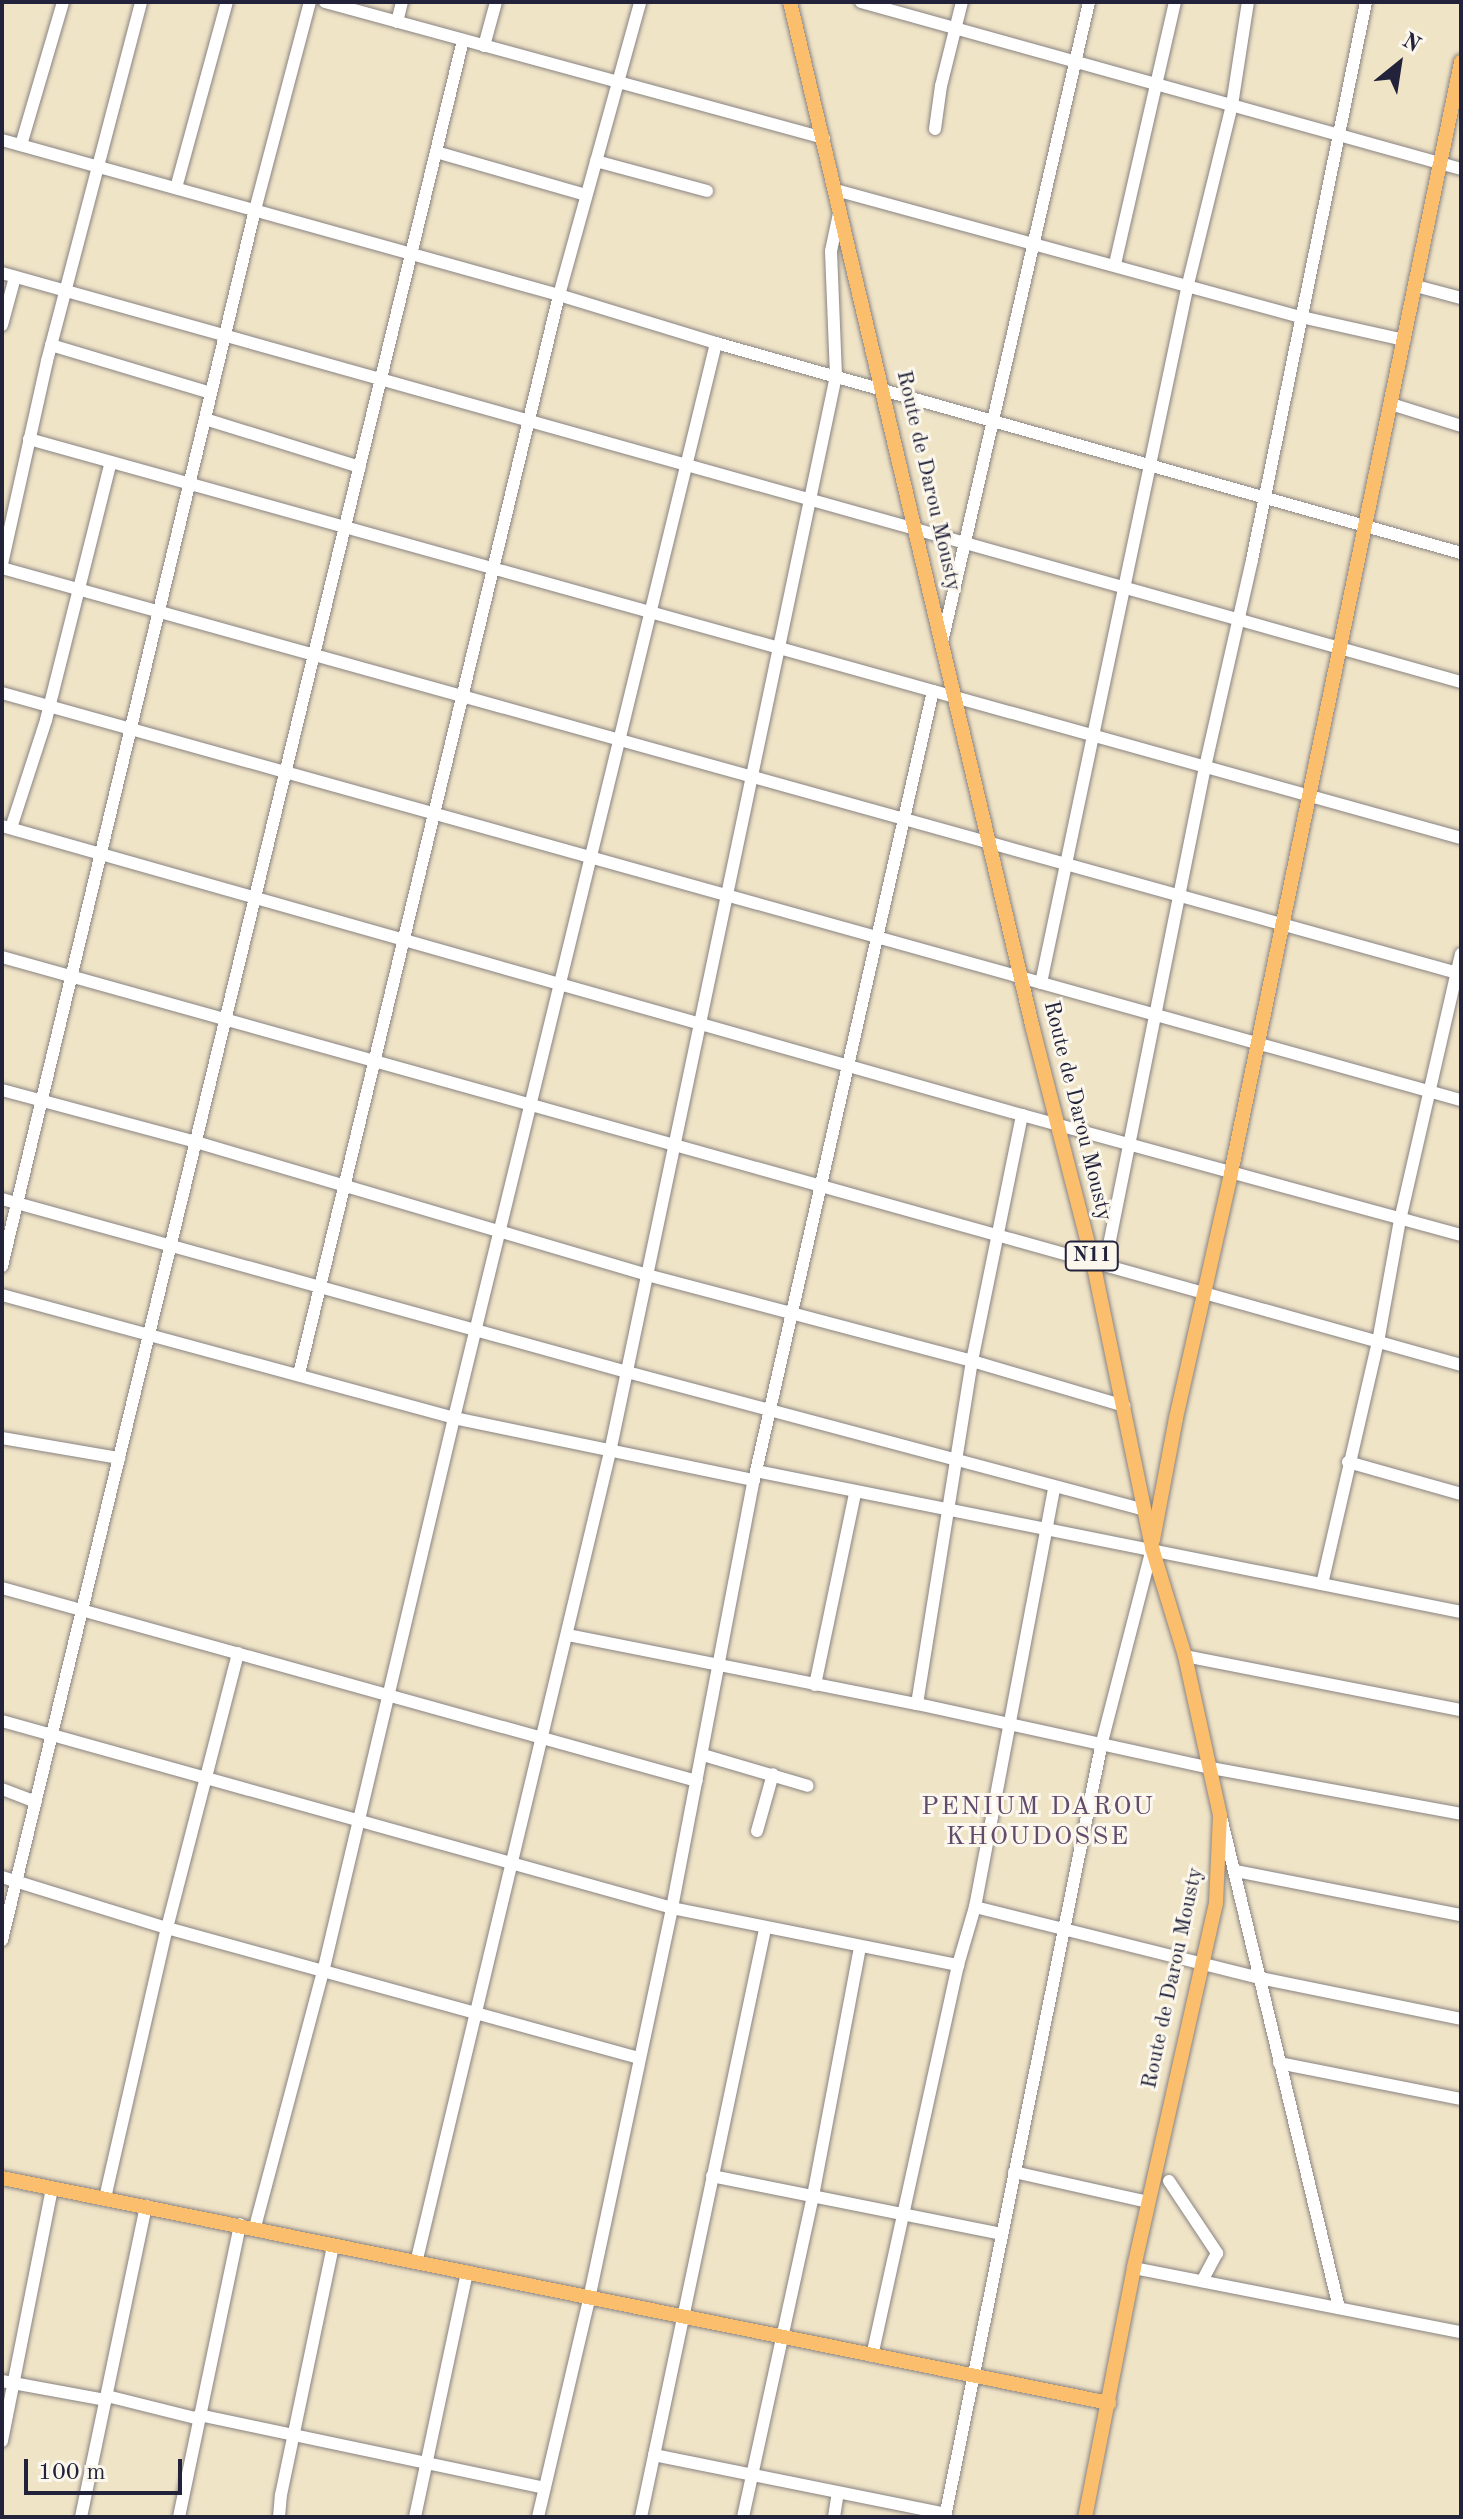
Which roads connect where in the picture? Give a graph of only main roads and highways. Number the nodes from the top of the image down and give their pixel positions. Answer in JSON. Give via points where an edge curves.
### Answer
{"nodes":[{"id":1,"x":790,"y":2,"type":"edge"},
{"id":2,"x":1461,"y":62,"type":"edge"},
{"id":3,"x":1152,"y":1548,"type":"junction"},
{"id":4,"x":2,"y":2178,"type":"edge"},
{"id":5,"x":1109,"y":2403,"type":"junction"},
{"id":6,"x":1085,"y":2517,"type":"edge"}],
"edges":[{"from":1,"to":3,"type":"main road","name":"Route de Darou Mousty","number":"N11","via":[[1057,1123],[1099,1264]]},
{"from":2,"to":3,"type":"main road"},
{"from":3,"to":5,"type":"main road","name":"Route de Darou Mousty","number":"N11","via":[[1185,1656],[1220,1815],[1216,1903]]},
{"from":4,"to":5,"type":"main road"},
{"from":5,"to":6,"type":"main road","name":"Route de Darou Mousty","number":"N11"}]}
